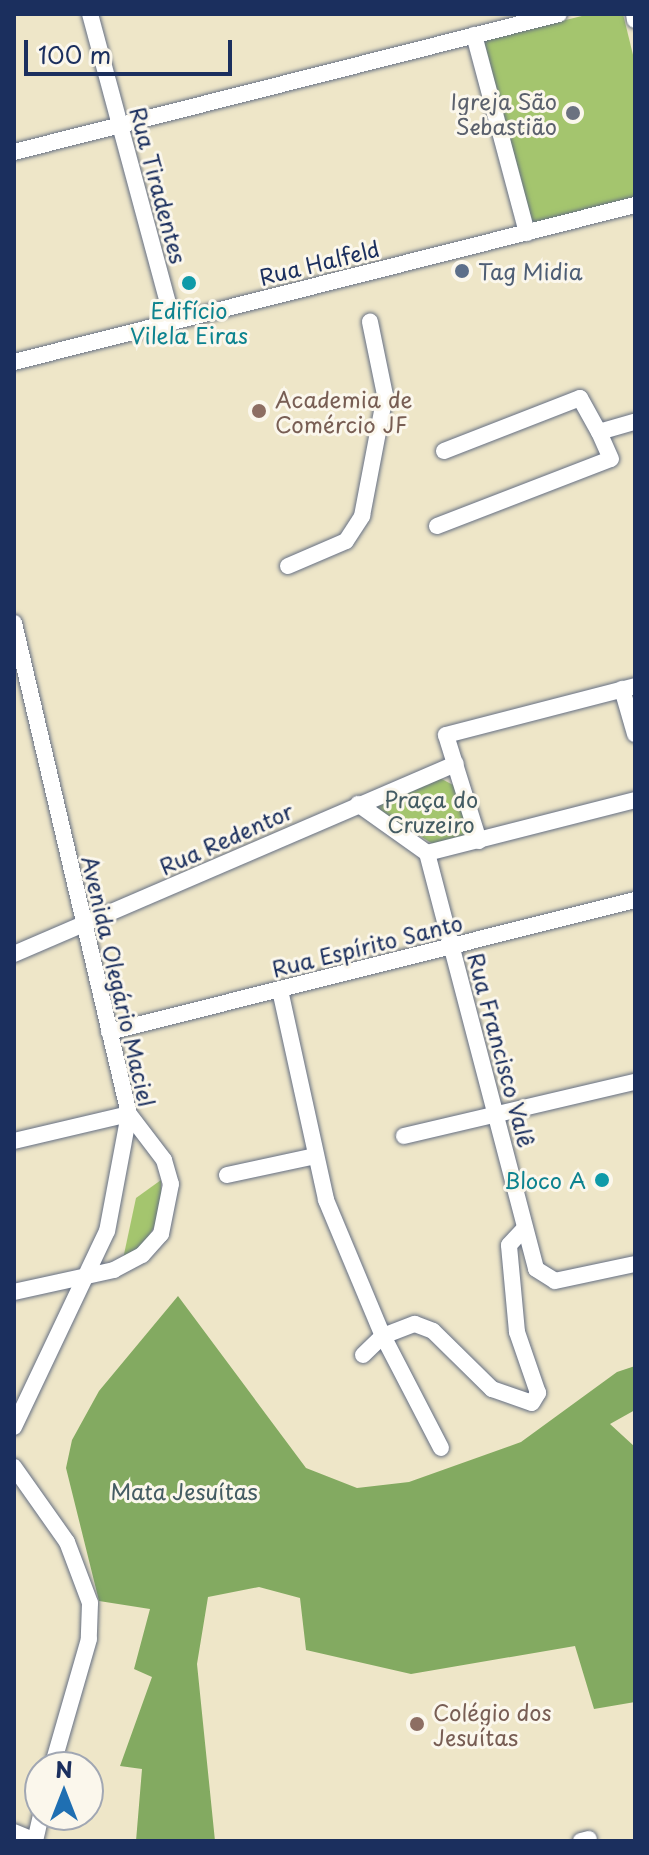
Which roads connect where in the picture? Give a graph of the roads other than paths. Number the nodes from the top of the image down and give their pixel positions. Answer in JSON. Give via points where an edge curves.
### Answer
{"nodes":[{"id":1,"x":90,"y":14,"type":"edge"},
{"id":2,"x":559,"y":14,"type":"edge"},
{"id":3,"x":634,"y":14,"type":"edge"},
{"id":4,"x":635,"y":20,"type":"edge"},
{"id":5,"x":474,"y":35,"type":"junction"},
{"id":6,"x":120,"y":126,"type":"junction"},
{"id":7,"x":14,"y":152,"type":"edge"},
{"id":8,"x":635,"y":205,"type":"edge"},
{"id":9,"x":527,"y":233,"type":"junction"},
{"id":10,"x":173,"y":322,"type":"junction"},
{"id":11,"x":370,"y":322,"type":"dead end"},
{"id":12,"x":14,"y":362,"type":"edge"},
{"id":13,"x":635,"y":422,"type":"edge"},
{"id":14,"x":599,"y":432,"type":"junction"},
{"id":15,"x":444,"y":451,"type":"dead end"},
{"id":16,"x":437,"y":526,"type":"dead end"},
{"id":17,"x":288,"y":566,"type":"dead end"},
{"id":18,"x":14,"y":623,"type":"edge"},
{"id":19,"x":629,"y":688,"type":"edge"},
{"id":20,"x":635,"y":734,"type":"edge"},
{"id":21,"x":456,"y":764,"type":"junction"},
{"id":22,"x":635,"y":800,"type":"edge"},
{"id":23,"x":358,"y":804,"type":"junction"},
{"id":24,"x":479,"y":841,"type":"junction"},
{"id":25,"x":427,"y":853,"type":"junction"},
{"id":26,"x":635,"y":900,"type":"edge"},
{"id":27,"x":85,"y":925,"type":"junction"},
{"id":28,"x":452,"y":946,"type":"junction"},
{"id":29,"x":14,"y":954,"type":"edge"},
{"id":30,"x":280,"y":990,"type":"junction"},
{"id":31,"x":109,"y":1032,"type":"junction"},
{"id":32,"x":635,"y":1082,"type":"edge"},
{"id":33,"x":129,"y":1114,"type":"junction"},
{"id":34,"x":497,"y":1114,"type":"junction"},
{"id":35,"x":404,"y":1136,"type":"dead end"},
{"id":36,"x":14,"y":1141,"type":"edge"},
{"id":37,"x":316,"y":1156,"type":"junction"},
{"id":38,"x":227,"y":1175,"type":"dead end"},
{"id":39,"x":525,"y":1228,"type":"junction"},
{"id":40,"x":635,"y":1264,"type":"edge"},
{"id":41,"x":84,"y":1276,"type":"junction"},
{"id":42,"x":14,"y":1292,"type":"edge"},
{"id":43,"x":383,"y":1336,"type":"junction"},
{"id":44,"x":363,"y":1355,"type":"dead end"},
{"id":45,"x":14,"y":1427,"type":"edge"},
{"id":46,"x":441,"y":1448,"type":"dead end"},
{"id":47,"x":14,"y":1467,"type":"edge"},
{"id":48,"x":57,"y":1751,"type":"edge"},
{"id":49,"x":14,"y":1832,"type":"edge"},
{"id":50,"x":35,"y":1841,"type":"edge"}],
"edges":[{"from":1,"to":6,"type":"street","name":"Rua Tiradentes"},
{"from":2,"to":5,"type":"street"},
{"from":3,"to":4,"type":"street"},
{"from":5,"to":6,"type":"street"},
{"from":5,"to":9,"type":"street"},
{"from":6,"to":7,"type":"street"},
{"from":6,"to":10,"type":"street","name":"Rua Tiradentes"},
{"from":8,"to":9,"type":"street","name":"Rua Halfeld"},
{"from":9,"to":10,"type":"street","name":"Rua Halfeld"},
{"from":10,"to":12,"type":"street","name":"Rua Halfeld"},
{"from":11,"to":17,"type":"street","via":[[385,395],[362,516],[346,541]]},
{"from":13,"to":14,"type":"street"},
{"from":14,"to":15,"type":"street","via":[[580,398]]},
{"from":14,"to":16,"type":"street","via":[[611,459]]},
{"from":18,"to":27,"type":"street","name":"Avenida Olegário Maciel"},
{"from":19,"to":20,"type":"street"},
{"from":19,"to":21,"type":"street","via":[[446,735]]},
{"from":21,"to":23,"type":"street","name":"Rua Redentor"},
{"from":21,"to":24,"type":"street"},
{"from":22,"to":24,"type":"street"},
{"from":23,"to":25,"type":"street"},
{"from":23,"to":27,"type":"street","name":"Rua Redentor"},
{"from":24,"to":25,"type":"street"},
{"from":25,"to":28,"type":"street","name":"Rua Francisco Valê"},
{"from":26,"to":28,"type":"street","name":"Rua Espírito Santo"},
{"from":27,"to":29,"type":"street","name":"Rua Redentor"},
{"from":27,"to":31,"type":"street","name":"Avenida Olegário Maciel"},
{"from":28,"to":30,"type":"street","name":"Rua Espírito Santo"},
{"from":28,"to":34,"type":"street","name":"Rua Francisco Valê"},
{"from":30,"to":31,"type":"street","name":"Rua Espírito Santo"},
{"from":30,"to":37,"type":"street"},
{"from":31,"to":33,"type":"street","name":"Avenida Olegário Maciel"},
{"from":32,"to":34,"type":"street"},
{"from":33,"to":36,"type":"street"},
{"from":33,"to":41,"type":"street","name":"Avenida Olegário Maciel","via":[[119,1192]]},
{"from":33,"to":41,"type":"street","via":[[164,1160],[170,1210],[142,1255]]},
{"from":34,"to":35,"type":"street"},
{"from":34,"to":39,"type":"street","name":"Rua Francisco Valê"},
{"from":37,"to":38,"type":"street"},
{"from":37,"to":43,"type":"street","via":[[339,1238]]},
{"from":39,"to":40,"type":"street","name":"Rua Francisco Valê","via":[[536,1269],[555,1281]]},
{"from":39,"to":43,"type":"street","via":[[509,1245],[517,1332],[538,1393],[532,1403],[492,1389],[433,1331],[415,1324]]},
{"from":41,"to":42,"type":"street"},
{"from":41,"to":45,"type":"street","name":"Avenida Olegário Maciel"},
{"from":43,"to":44,"type":"street"},
{"from":43,"to":46,"type":"street"},
{"from":47,"to":48,"type":"street","via":[[67,1542],[90,1603],[89,1639]]},
{"from":49,"to":50,"type":"street"}]}
